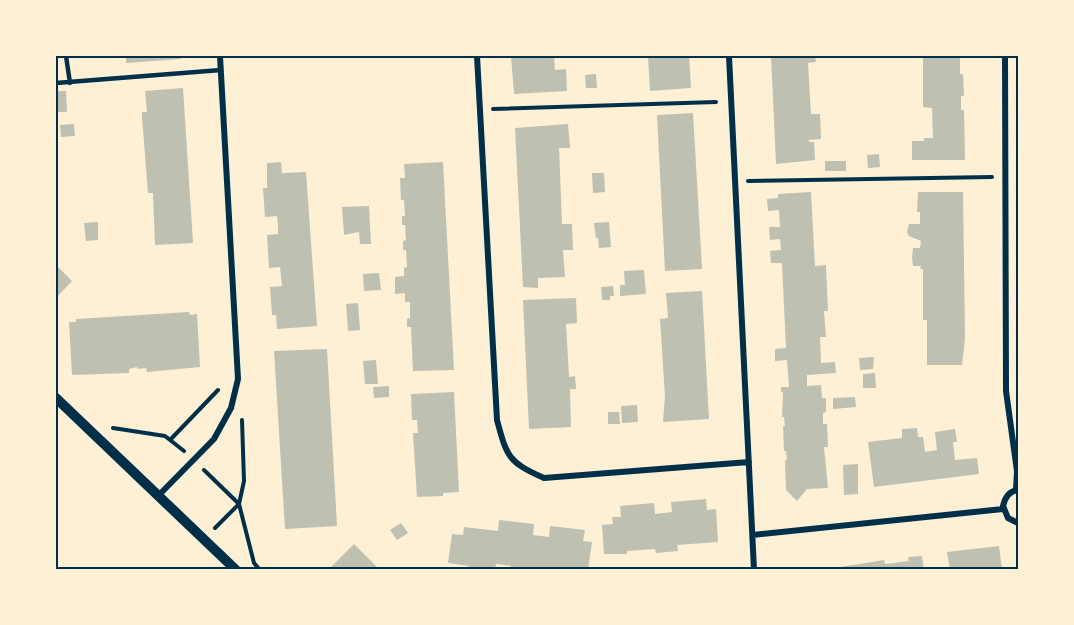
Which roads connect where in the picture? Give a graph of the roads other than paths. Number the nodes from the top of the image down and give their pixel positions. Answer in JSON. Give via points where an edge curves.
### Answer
{"nodes":[{"id":1,"x":66,"y":56,"type":"edge"},
{"id":2,"x":220,"y":56,"type":"edge"},
{"id":3,"x":477,"y":56,"type":"edge"},
{"id":4,"x":729,"y":56,"type":"edge"},
{"id":5,"x":1005,"y":56,"type":"edge"},
{"id":6,"x":220,"y":70,"type":"junction"},
{"id":7,"x":56,"y":82,"type":"edge"},
{"id":8,"x":70,"y":83,"type":"junction"},
{"id":9,"x":56,"y":398,"type":"edge"},
{"id":10,"x":749,"y":462,"type":"junction"},
{"id":11,"x":1017,"y":490,"type":"edge"},
{"id":12,"x":158,"y":496,"type":"junction"},
{"id":13,"x":1003,"y":509,"type":"junction"},
{"id":14,"x":1018,"y":523,"type":"edge"},
{"id":15,"x":753,"y":535,"type":"junction"},
{"id":16,"x":236,"y":570,"type":"edge"},
{"id":17,"x":754,"y":570,"type":"edge"}],
"edges":[{"from":1,"to":8,"type":"lane"},
{"from":2,"to":6,"type":"street"},
{"from":3,"to":10,"type":"street","via":[[497,420],[504,449],[519,467],[544,478]]},
{"from":4,"to":10,"type":"street"},
{"from":5,"to":11,"type":"street","via":[[1006,391]]},
{"from":6,"to":8,"type":"lane"},
{"from":6,"to":12,"type":"street","via":[[238,380],[231,408],[214,439]]},
{"from":7,"to":8,"type":"lane"},
{"from":9,"to":12,"type":"street"},
{"from":10,"to":15,"type":"street"},
{"from":11,"to":13,"type":"street","via":[[1007,496]]},
{"from":12,"to":16,"type":"street"},
{"from":13,"to":14,"type":"street","via":[[1008,518]]},
{"from":13,"to":15,"type":"street"},
{"from":15,"to":17,"type":"street"}]}
